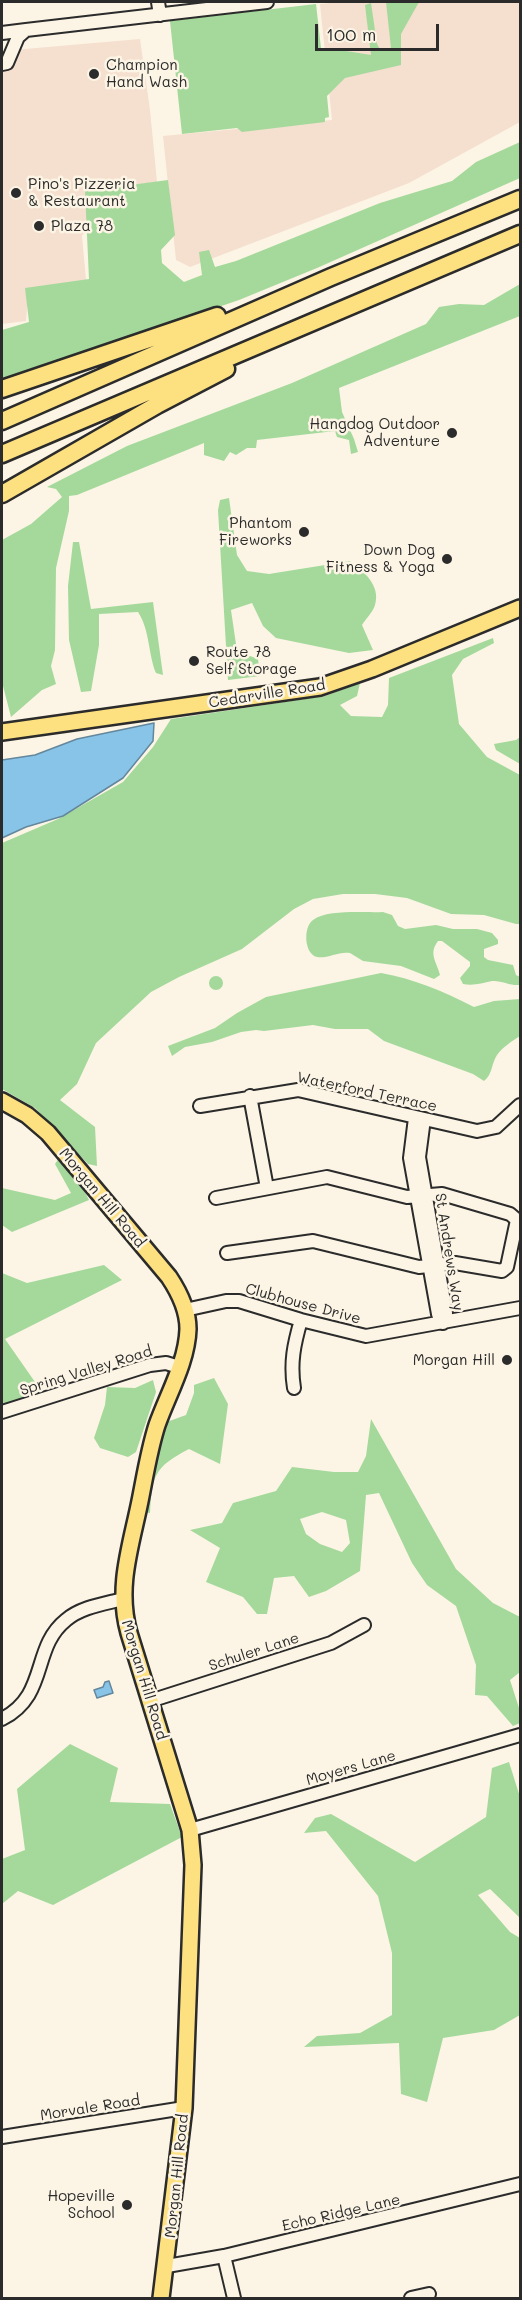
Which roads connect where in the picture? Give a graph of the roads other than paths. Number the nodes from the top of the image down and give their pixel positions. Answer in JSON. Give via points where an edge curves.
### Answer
{"nodes":[{"id":1,"x":158,"y":2,"type":"edge"},
{"id":2,"x":267,"y":2,"type":"edge"},
{"id":3,"x":160,"y":15,"type":"junction"},
{"id":4,"x":26,"y":30,"type":"junction"},
{"id":5,"x":2,"y":33,"type":"edge"},
{"id":6,"x":2,"y":64,"type":"edge"},
{"id":7,"x":520,"y":189,"type":"edge"},
{"id":8,"x":520,"y":200,"type":"edge"},
{"id":9,"x":520,"y":234,"type":"edge"},
{"id":10,"x":433,"y":236,"type":"junction"},
{"id":11,"x":474,"y":253,"type":"junction"},
{"id":12,"x":331,"y":277,"type":"junction"},
{"id":13,"x":2,"y":389,"type":"edge"},
{"id":14,"x":2,"y":421,"type":"edge"},
{"id":15,"x":2,"y":454,"type":"edge"},
{"id":16,"x":2,"y":494,"type":"edge"},
{"id":17,"x":520,"y":608,"type":"edge"},
{"id":18,"x":2,"y":732,"type":"edge"},
{"id":19,"x":250,"y":1096,"type":"junction"},
{"id":20,"x":2,"y":1101,"type":"edge"},
{"id":21,"x":200,"y":1106,"type":"dead end"},
{"id":22,"x":520,"y":1106,"type":"edge"},
{"id":23,"x":420,"y":1118,"type":"junction"},
{"id":24,"x":267,"y":1188,"type":"junction"},
{"id":25,"x":421,"y":1195,"type":"junction"},
{"id":26,"x":216,"y":1198,"type":"dead end"},
{"id":27,"x":227,"y":1253,"type":"dead end"},
{"id":28,"x":434,"y":1265,"type":"junction"},
{"id":29,"x":520,"y":1308,"type":"edge"},
{"id":30,"x":185,"y":1310,"type":"junction"},
{"id":31,"x":301,"y":1320,"type":"junction"},
{"id":32,"x":443,"y":1323,"type":"junction"},
{"id":33,"x":179,"y":1367,"type":"junction"},
{"id":34,"x":294,"y":1388,"type":"dead end"},
{"id":35,"x":2,"y":1412,"type":"edge"},
{"id":36,"x":123,"y":1599,"type":"junction"},
{"id":37,"x":364,"y":1625,"type":"dead end"},
{"id":38,"x":150,"y":1701,"type":"junction"},
{"id":39,"x":2,"y":1719,"type":"edge"},
{"id":40,"x":520,"y":1735,"type":"edge"},
{"id":41,"x":190,"y":1830,"type":"junction"},
{"id":42,"x":184,"y":2108,"type":"junction"},
{"id":43,"x":2,"y":2137,"type":"edge"},
{"id":44,"x":520,"y":2184,"type":"edge"},
{"id":45,"x":224,"y":2256,"type":"junction"},
{"id":46,"x":167,"y":2266,"type":"junction"},
{"id":47,"x":429,"y":2294,"type":"dead end"},
{"id":48,"x":161,"y":2298,"type":"edge"},
{"id":49,"x":234,"y":2298,"type":"edge"},
{"id":50,"x":411,"y":2298,"type":"edge"}],
"edges":[{"from":1,"to":3,"type":"street"},
{"from":2,"to":3,"type":"street"},
{"from":3,"to":4,"type":"street"},
{"from":4,"to":5,"type":"street"},
{"from":4,"to":6,"type":"street","via":[[18,37],[7,63]]},
{"from":7,"to":10,"type":"highway","via":[[470,211]]},
{"from":8,"to":10,"type":"highway"},
{"from":9,"to":11,"type":"highway"},
{"from":10,"to":12,"type":"highway"},
{"from":11,"to":15,"type":"highway"},
{"from":11,"to":16,"type":"highway","via":[[222,371]]},
{"from":12,"to":13,"type":"highway"},
{"from":12,"to":14,"type":"highway"},
{"from":17,"to":18,"type":"main road","name":"Cedarville Road","via":[[320,687]]},
{"from":19,"to":21,"type":"street","name":"Waterford Terrace"},
{"from":19,"to":23,"type":"street","name":"Waterford Terrace","via":[[298,1090]]},
{"from":19,"to":24,"type":"street"},
{"from":20,"to":30,"type":"main road","name":"Morgan Hill Road","via":[[48,1133],[169,1277]]},
{"from":22,"to":23,"type":"street","name":"Waterford Terrace","via":[[486,1131]]},
{"from":23,"to":25,"type":"street","name":"St Andrews Way"},
{"from":24,"to":25,"type":"street","via":[[327,1177],[407,1197]]},
{"from":24,"to":26,"type":"street"},
{"from":25,"to":28,"type":"street","name":"St Andrews Way"},
{"from":25,"to":28,"type":"street","via":[[442,1194],[510,1214],[517,1220],[507,1267],[502,1271],[455,1263]]},
{"from":27,"to":28,"type":"street","via":[[314,1240],[419,1267]]},
{"from":28,"to":32,"type":"street","name":"St Andrews Way","via":[[447,1313]]},
{"from":29,"to":32,"type":"street","name":"Clubhouse Drive"},
{"from":30,"to":31,"type":"street","name":"Clubhouse Drive","via":[[232,1300]]},
{"from":30,"to":33,"type":"main road","name":"Morgan Hill Road","via":[[187,1337]]},
{"from":31,"to":32,"type":"street","name":"Clubhouse Drive","via":[[366,1336]]},
{"from":31,"to":34,"type":"street","via":[[292,1355]]},
{"from":33,"to":35,"type":"street","name":"Spring Valley Road","via":[[166,1363],[147,1366]]},
{"from":33,"to":36,"type":"main road","name":"Morgan Hill Road","via":[[149,1452],[125,1568]]},
{"from":36,"to":38,"type":"main road","name":"Morgan Hill Road","via":[[125,1621]]},
{"from":36,"to":39,"type":"street","via":[[81,1611],[62,1623],[48,1644],[29,1695]]},
{"from":37,"to":38,"type":"street","name":"Schuler Lane","via":[[331,1643]]},
{"from":38,"to":41,"type":"main road","name":"Morgan Hill Road"},
{"from":40,"to":41,"type":"street","name":"Moyers Lane"},
{"from":41,"to":42,"type":"main road","name":"Morgan Hill Road","via":[[194,1893]]},
{"from":42,"to":43,"type":"street","name":"Morvale Road"},
{"from":42,"to":46,"type":"main road","name":"Morgan Hill Road"},
{"from":44,"to":45,"type":"street","name":"Echo Ridge Lane"},
{"from":45,"to":46,"type":"street","name":"Echo Ridge Lane"},
{"from":45,"to":49,"type":"street"},
{"from":46,"to":48,"type":"main road","name":"Morgan Hill Road"},
{"from":47,"to":50,"type":"street"}]}
